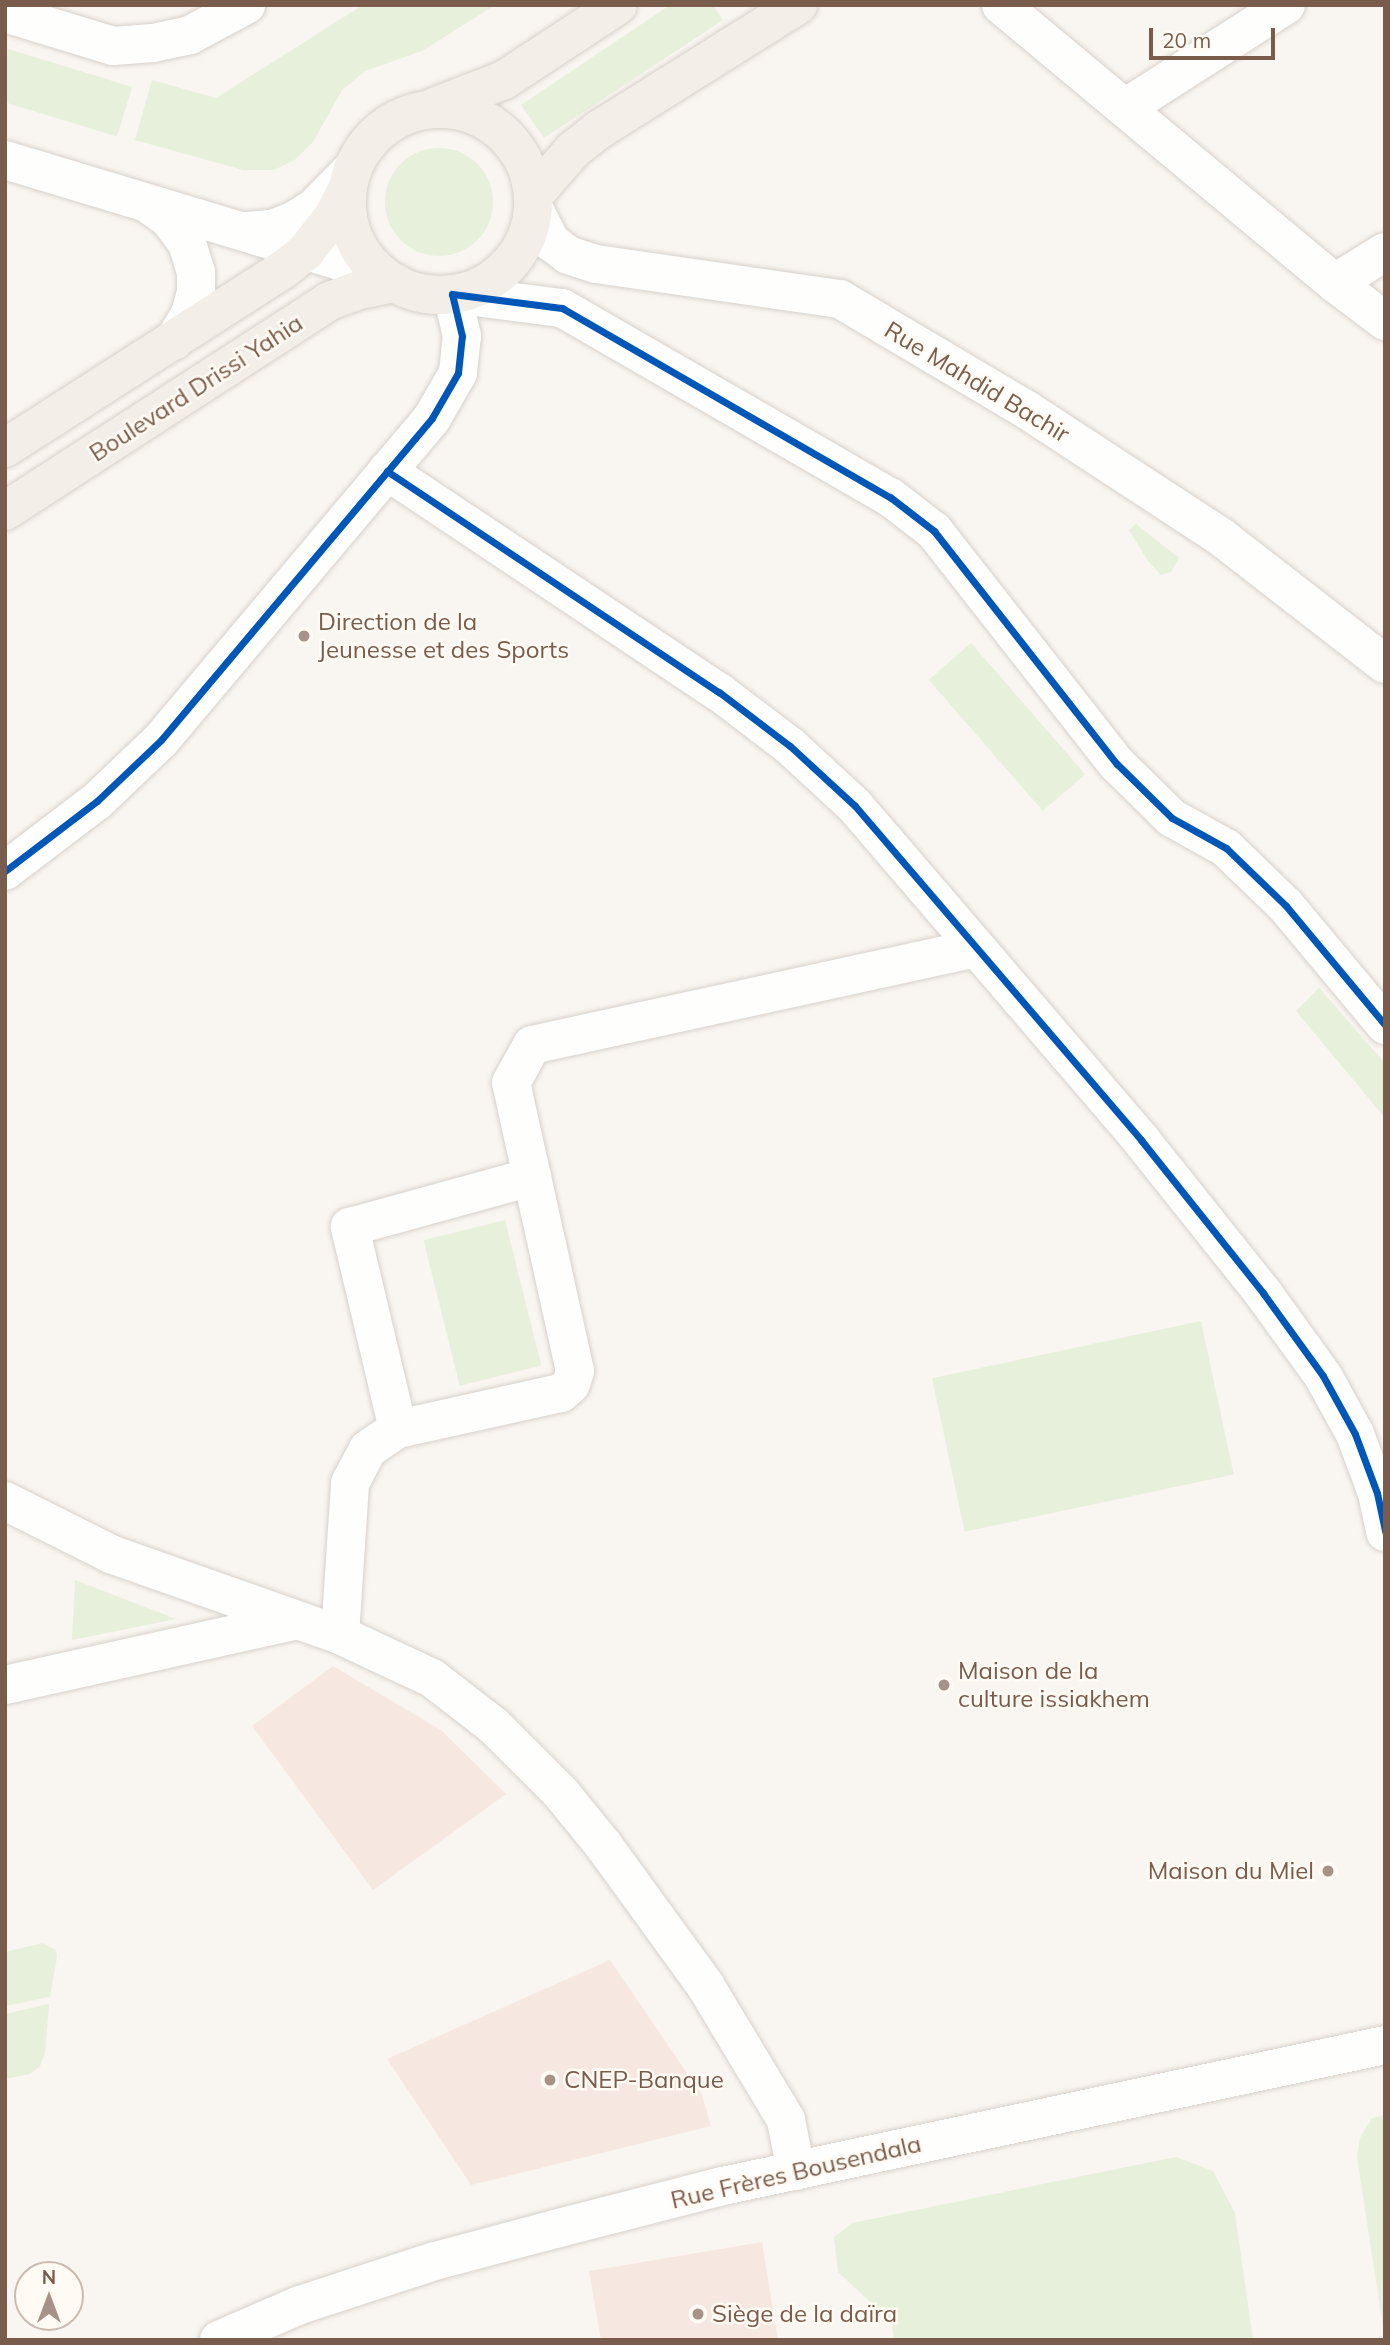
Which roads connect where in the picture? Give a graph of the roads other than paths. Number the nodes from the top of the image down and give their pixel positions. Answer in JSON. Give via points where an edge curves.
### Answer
{"nodes":[{"id":1,"x":246,"y":5,"type":"edge"},
{"id":2,"x":618,"y":5,"type":"edge"},
{"id":3,"x":798,"y":5,"type":"edge"},
{"id":4,"x":1001,"y":5,"type":"edge"},
{"id":5,"x":1286,"y":5,"type":"edge"},
{"id":6,"x":5,"y":13,"type":"edge"},
{"id":7,"x":1125,"y":108,"type":"junction"},
{"id":8,"x":419,"y":111,"type":"junction"},
{"id":9,"x":5,"y":160,"type":"edge"},
{"id":10,"x":350,"y":178,"type":"junction"},
{"id":11,"x":533,"y":202,"type":"junction"},
{"id":12,"x":147,"y":204,"type":"junction"},
{"id":13,"x":241,"y":232,"type":"junction"},
{"id":14,"x":306,"y":251,"type":"junction"},
{"id":15,"x":1385,"y":253,"type":"edge"},
{"id":16,"x":387,"y":278,"type":"junction"},
{"id":17,"x":1335,"y":283,"type":"junction"},
{"id":18,"x":452,"y":294,"type":"junction"},
{"id":19,"x":1385,"y":321,"type":"edge"},
{"id":20,"x":174,"y":341,"type":"junction"},
{"id":21,"x":43,"y":424,"type":"junction"},
{"id":22,"x":5,"y":436,"type":"edge"},
{"id":23,"x":5,"y":448,"type":"edge"},
{"id":24,"x":387,"y":471,"type":"junction"},
{"id":25,"x":5,"y":511,"type":"edge"},
{"id":26,"x":1385,"y":664,"type":"edge"},
{"id":27,"x":5,"y":871,"type":"edge"},
{"id":28,"x":977,"y":948,"type":"junction"},
{"id":29,"x":1385,"y":1026,"type":"edge"},
{"id":30,"x":532,"y":1177,"type":"junction"},
{"id":31,"x":398,"y":1429,"type":"junction"},
{"id":32,"x":5,"y":1501,"type":"edge"},
{"id":33,"x":1385,"y":1532,"type":"edge"},
{"id":34,"x":294,"y":1621,"type":"junction"},
{"id":35,"x":340,"y":1635,"type":"junction"},
{"id":36,"x":5,"y":1685,"type":"edge"},
{"id":37,"x":1385,"y":2045,"type":"edge"},
{"id":38,"x":796,"y":2171,"type":"junction"},
{"id":39,"x":219,"y":2340,"type":"edge"}],
"edges":[{"from":1,"to":6,"type":"street","via":[[190,35],[113,46]]},
{"from":2,"to":8,"type":"main road","via":[[504,80]]},
{"from":3,"to":11,"type":"main road","via":[[600,129],[573,150]]},
{"from":4,"to":7,"type":"street"},
{"from":5,"to":7,"type":"street"},
{"from":7,"to":17,"type":"street"},
{"from":8,"to":10,"type":"main road","via":[[372,138]]},
{"from":8,"to":11,"type":"main road","via":[[459,110],[496,127],[523,158]]},
{"from":9,"to":12,"type":"street"},
{"from":10,"to":13,"type":"street","via":[[293,221]]},
{"from":10,"to":14,"type":"main road","name":"Boulevard Drissi Yahia","via":[[334,215]]},
{"from":10,"to":16,"type":"main road","via":[[347,208],[353,235],[367,259]]},
{"from":11,"to":18,"type":"main road","via":[[530,228],[509,265],[492,279]]},
{"from":11,"to":26,"type":"street","name":"Rue Mahdid Bachir","via":[[551,242],[568,255],[596,264],[840,299],[1027,410],[1221,537]]},
{"from":12,"to":13,"type":"street"},
{"from":12,"to":20,"type":"street","via":[[169,219],[187,243],[196,273],[190,314]]},
{"from":13,"to":14,"type":"street"},
{"from":14,"to":16,"type":"street"},
{"from":14,"to":20,"type":"main road","name":"Boulevard Drissi Yahia"},
{"from":15,"to":17,"type":"street"},
{"from":16,"to":18,"type":"main road","via":[[432,295]]},
{"from":16,"to":25,"type":"main road","name":"Boulevard Drissi Yahia","via":[[329,301]]},
{"from":17,"to":19,"type":"street"},
{"from":18,"to":24,"type":"street","via":[[462,336],[458,373],[432,418]]},
{"from":18,"to":29,"type":"street","via":[[562,308],[890,496],[934,531],[1117,764],[1172,818],[1226,848],[1286,906]]},
{"from":20,"to":21,"type":"main road","name":"Boulevard Drissi Yahia"},
{"from":21,"to":22,"type":"street"},
{"from":21,"to":23,"type":"main road","name":"Boulevard Drissi Yahia"},
{"from":24,"to":27,"type":"street","via":[[161,740],[97,802]]},
{"from":24,"to":28,"type":"street","via":[[709,685],[790,746],[855,806]]},
{"from":28,"to":30,"type":"street","via":[[532,1045],[511,1083]]},
{"from":28,"to":33,"type":"street","via":[[1141,1140],[1323,1376],[1354,1434],[1377,1493]]},
{"from":30,"to":31,"type":"street","via":[[575,1371],[571,1384],[561,1393]]},
{"from":30,"to":31,"type":"street","via":[[350,1227]]},
{"from":31,"to":35,"type":"street","via":[[368,1449],[350,1483]]},
{"from":32,"to":34,"type":"street","via":[[113,1555]]},
{"from":34,"to":35,"type":"street"},
{"from":34,"to":36,"type":"street"},
{"from":35,"to":38,"type":"street","via":[[432,1678],[494,1726],[561,1793],[648,1902],[705,1985],[786,2120]]},
{"from":37,"to":38,"type":"street","name":"Rue Frères Bousendala"},
{"from":38,"to":39,"type":"street","name":"Rue Frères Bousendala","via":[[435,2261],[300,2305]]}]}
